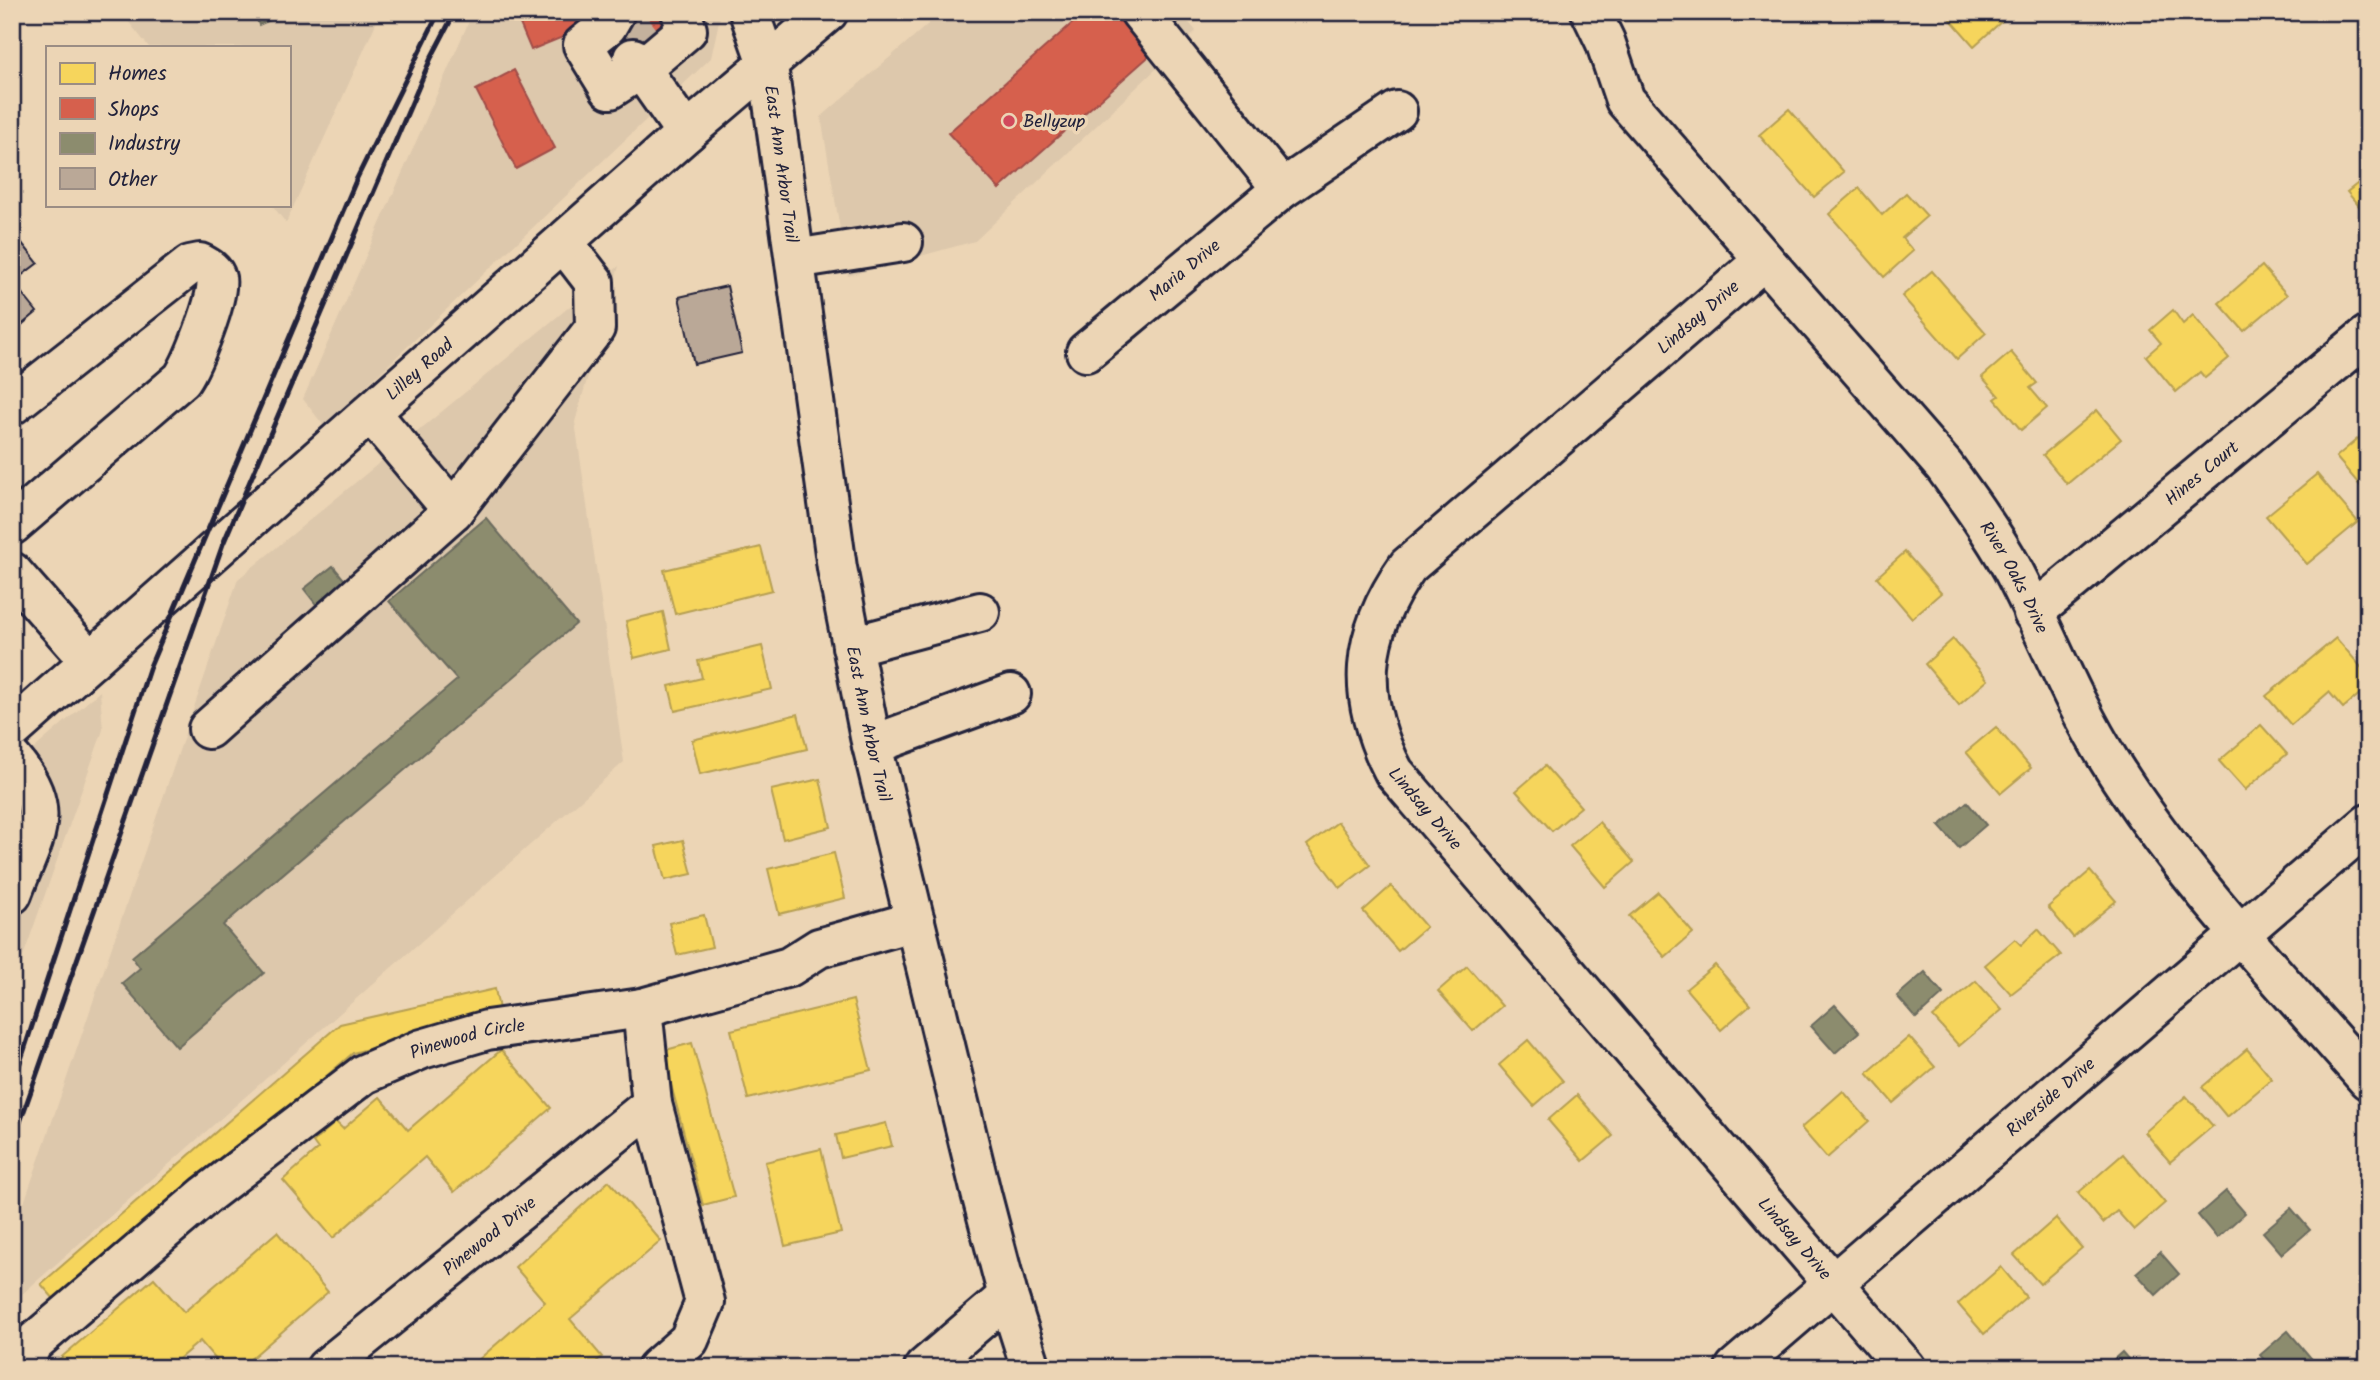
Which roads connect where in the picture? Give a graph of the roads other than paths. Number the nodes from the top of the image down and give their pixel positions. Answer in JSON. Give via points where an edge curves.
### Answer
{"nodes":[{"id":1,"x":681,"y":12,"type":"edge"},
{"id":2,"x":749,"y":12,"type":"edge"},
{"id":3,"x":828,"y":12,"type":"edge"},
{"id":4,"x":1140,"y":12,"type":"edge"},
{"id":5,"x":1591,"y":12,"type":"edge"},
{"id":6,"x":629,"y":38,"type":"edge"},
{"id":7,"x":768,"y":66,"type":"junction"},
{"id":8,"x":1397,"y":111,"type":"dead end"},
{"id":9,"x":687,"y":133,"type":"junction"},
{"id":10,"x":1282,"y":189,"type":"junction"},
{"id":11,"x":904,"y":242,"type":"dead end"},
{"id":12,"x":564,"y":243,"type":"junction"},
{"id":13,"x":795,"y":259,"type":"junction"},
{"id":14,"x":1763,"y":260,"type":"junction"},
{"id":15,"x":2368,"y":335,"type":"edge"},
{"id":16,"x":1086,"y":352,"type":"dead end"},
{"id":17,"x":12,"y":405,"type":"edge"},
{"id":18,"x":371,"y":413,"type":"junction"},
{"id":19,"x":453,"y":512,"type":"junction"},
{"id":20,"x":12,"y":524,"type":"edge"},
{"id":21,"x":12,"y":572,"type":"edge"},
{"id":22,"x":980,"y":612,"type":"dead end"},
{"id":23,"x":2033,"y":613,"type":"junction"},
{"id":24,"x":852,"y":646,"type":"junction"},
{"id":25,"x":90,"y":661,"type":"junction"},
{"id":26,"x":1011,"y":694,"type":"dead end"},
{"id":27,"x":208,"y":729,"type":"dead end"},
{"id":28,"x":12,"y":730,"type":"edge"},
{"id":29,"x":873,"y":745,"type":"junction"},
{"id":30,"x":12,"y":760,"type":"edge"},
{"id":31,"x":2368,"y":824,"type":"edge"},
{"id":32,"x":12,"y":894,"type":"edge"},
{"id":33,"x":918,"y":933,"type":"junction"},
{"id":34,"x":2239,"y":933,"type":"junction"},
{"id":35,"x":642,"y":1008,"type":"junction"},
{"id":36,"x":2368,"y":1080,"type":"edge"},
{"id":37,"x":652,"y":1104,"type":"junction"},
{"id":38,"x":1833,"y":1283,"type":"junction"},
{"id":39,"x":1007,"y":1296,"type":"junction"},
{"id":40,"x":22,"y":1368,"type":"edge"},
{"id":41,"x":326,"y":1368,"type":"edge"},
{"id":42,"x":657,"y":1368,"type":"edge"},
{"id":43,"x":924,"y":1368,"type":"edge"},
{"id":44,"x":1031,"y":1368,"type":"edge"},
{"id":45,"x":1735,"y":1368,"type":"edge"},
{"id":46,"x":1906,"y":1368,"type":"edge"}],
"edges":[{"from":1,"to":6,"type":"street","via":[[687,30]]},
{"from":2,"to":7,"type":"street","name":"East Ann Arbor Trail"},
{"from":3,"to":7,"type":"street","name":"Lilley Road"},
{"from":4,"to":10,"type":"street"},
{"from":5,"to":14,"type":"street","name":"River Oaks Drive","via":[[1625,100]]},
{"from":6,"to":9,"type":"street"},
{"from":7,"to":9,"type":"street","name":"Lilley Road"},
{"from":7,"to":13,"type":"street","name":"East Ann Arbor Trail"},
{"from":8,"to":10,"type":"street","name":"Maria Drive"},
{"from":9,"to":12,"type":"street","name":"Lilley Road"},
{"from":10,"to":16,"type":"street","name":"Maria Drive"},
{"from":11,"to":13,"type":"street"},
{"from":12,"to":18,"type":"street","name":"Lilley Road"},
{"from":12,"to":19,"type":"street","via":[[594,282],[595,328]]},
{"from":13,"to":24,"type":"street","name":"East Ann Arbor Trail"},
{"from":14,"to":23,"type":"street","name":"River Oaks Drive","via":[[1944,467],[1980,515]]},
{"from":14,"to":38,"type":"street","name":"Lindsay Drive","via":[[1408,566],[1377,619],[1366,685],[1370,715],[1394,772]]},
{"from":15,"to":23,"type":"street","name":"Hines Court"},
{"from":17,"to":20,"type":"street","via":[[190,265],[200,262],[212,270],[218,280],[182,379]]},
{"from":18,"to":19,"type":"street"},
{"from":18,"to":25,"type":"street","name":"Lilley Road"},
{"from":19,"to":27,"type":"street"},
{"from":21,"to":25,"type":"street"},
{"from":22,"to":24,"type":"street"},
{"from":23,"to":34,"type":"street","name":"River Oaks Drive","via":[[2066,687],[2110,763]]},
{"from":24,"to":29,"type":"street","name":"East Ann Arbor Trail"},
{"from":25,"to":28,"type":"street","name":"Lilley Road"},
{"from":26,"to":29,"type":"street"},
{"from":29,"to":33,"type":"street","name":"East Ann Arbor Trail"},
{"from":30,"to":32,"type":"street","via":[[28,778],[40,817]]},
{"from":31,"to":34,"type":"street","name":"Riverside Drive"},
{"from":33,"to":35,"type":"street","via":[[819,948],[789,967]]},
{"from":33,"to":39,"type":"street","name":"East Ann Arbor Trail"},
{"from":34,"to":36,"type":"street","name":"River Oaks Drive"},
{"from":34,"to":38,"type":"street","name":"Riverside Drive"},
{"from":35,"to":37,"type":"street"},
{"from":35,"to":40,"type":"street","name":"Pinewood Circle","via":[[487,1030],[422,1049],[364,1074],[206,1195],[32,1344]]},
{"from":37,"to":41,"type":"street","name":"Pinewood Drive"},
{"from":37,"to":42,"type":"street","via":[[705,1302],[689,1339]]},
{"from":38,"to":45,"type":"street","name":"Riverside Drive"},
{"from":38,"to":46,"type":"street","name":"Lindsay Drive"},
{"from":39,"to":43,"type":"street"},
{"from":39,"to":44,"type":"street","name":"East Ann Arbor Trail"}]}
